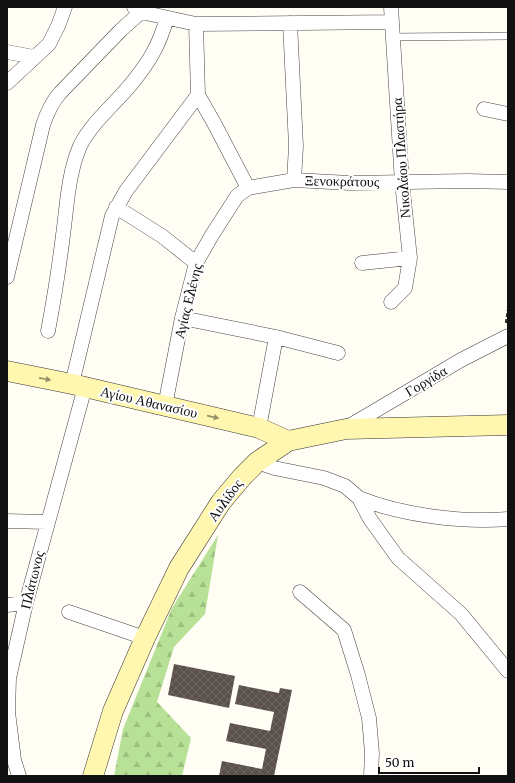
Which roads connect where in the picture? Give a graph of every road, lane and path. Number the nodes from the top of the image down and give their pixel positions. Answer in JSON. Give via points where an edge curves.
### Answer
{"nodes":[{"id":1,"x":65,"y":7,"type":"edge"},
{"id":2,"x":391,"y":7,"type":"edge"},
{"id":3,"x":138,"y":9,"type":"edge"},
{"id":4,"x":167,"y":18,"type":"junction"},
{"id":5,"x":392,"y":22,"type":"junction"},
{"id":6,"x":290,"y":23,"type":"junction"},
{"id":7,"x":196,"y":24,"type":"junction"},
{"id":8,"x":508,"y":36,"type":"edge"},
{"id":9,"x":393,"y":37,"type":"junction"},
{"id":10,"x":7,"y":52,"type":"edge"},
{"id":11,"x":34,"y":57,"type":"junction"},
{"id":12,"x":7,"y":83,"type":"edge"},
{"id":13,"x":198,"y":95,"type":"junction"},
{"id":14,"x":484,"y":109,"type":"dead end"},
{"id":15,"x":508,"y":114,"type":"edge"},
{"id":16,"x":294,"y":180,"type":"junction"},
{"id":17,"x":402,"y":182,"type":"junction"},
{"id":18,"x":508,"y":182,"type":"edge"},
{"id":19,"x":248,"y":188,"type":"junction"},
{"id":20,"x":116,"y":207,"type":"junction"},
{"id":21,"x":410,"y":258,"type":"junction"},
{"id":22,"x":362,"y":262,"type":"dead end"},
{"id":23,"x":196,"y":264,"type":"junction"},
{"id":24,"x":7,"y":277,"type":"edge"},
{"id":25,"x":391,"y":302,"type":"dead end"},
{"id":26,"x":182,"y":318,"type":"junction"},
{"id":27,"x":48,"y":331,"type":"dead end"},
{"id":28,"x":508,"y":336,"type":"edge"},
{"id":29,"x":276,"y":337,"type":"junction"},
{"id":30,"x":338,"y":353,"type":"dead end"},
{"id":31,"x":7,"y":371,"type":"edge"},
{"id":32,"x":78,"y":386,"type":"junction"},
{"id":33,"x":165,"y":406,"type":"junction"},
{"id":34,"x":508,"y":425,"type":"edge"},
{"id":35,"x":259,"y":428,"type":"junction"},
{"id":36,"x":346,"y":429,"type":"junction"},
{"id":37,"x":288,"y":441,"type":"junction"},
{"id":38,"x":257,"y":462,"type":"junction"},
{"id":39,"x":359,"y":498,"type":"junction"},
{"id":40,"x":508,"y":519,"type":"edge"},
{"id":41,"x":7,"y":521,"type":"edge"},
{"id":42,"x":47,"y":522,"type":"junction"},
{"id":43,"x":300,"y":592,"type":"dead end"},
{"id":44,"x":26,"y":603,"type":"junction"},
{"id":45,"x":7,"y":605,"type":"edge"},
{"id":46,"x":69,"y":612,"type":"dead end"},
{"id":47,"x":145,"y":638,"type":"junction"},
{"id":48,"x":508,"y":671,"type":"edge"},
{"id":49,"x":18,"y":776,"type":"edge"},
{"id":50,"x":93,"y":776,"type":"edge"},
{"id":51,"x":371,"y":776,"type":"edge"}],
"edges":[{"from":1,"to":11,"type":"street","via":[[48,44]]},
{"from":2,"to":5,"type":"street","name":"Νικολάου Πλαστήρα"},
{"from":3,"to":4,"type":"street"},
{"from":3,"to":24,"type":"street","via":[[60,93],[48,111]]},
{"from":4,"to":7,"type":"street"},
{"from":4,"to":27,"type":"street","via":[[161,39],[148,63],[96,122],[80,146],[70,178],[57,284]]},
{"from":5,"to":6,"type":"street"},
{"from":5,"to":9,"type":"street","name":"Νικολάου Πλαστήρα"},
{"from":6,"to":7,"type":"street"},
{"from":6,"to":16,"type":"street","via":[[296,146]]},
{"from":7,"to":13,"type":"street"},
{"from":8,"to":9,"type":"lane"},
{"from":9,"to":17,"type":"street","name":"Νικολάου Πλαστήρα"},
{"from":10,"to":11,"type":"street"},
{"from":11,"to":12,"type":"street"},
{"from":13,"to":19,"type":"street"},
{"from":13,"to":20,"type":"street","name":"Πλάτωνος"},
{"from":14,"to":15,"type":"street"},
{"from":16,"to":17,"type":"street","name":"Ξενοκράτους"},
{"from":16,"to":19,"type":"street","name":"Ξενοκράτους"},
{"from":17,"to":18,"type":"street","name":"Ξενοκράτους"},
{"from":17,"to":21,"type":"street","name":"Νικολάου Πλαστήρα"},
{"from":19,"to":23,"type":"street","name":"Αγίας Ελένης","via":[[237,196]]},
{"from":20,"to":23,"type":"street","via":[[162,236]]},
{"from":20,"to":32,"type":"street","name":"Πλάτωνος","via":[[112,216]]},
{"from":21,"to":22,"type":"street"},
{"from":21,"to":25,"type":"street","name":"Νικολάου Πλαστήρα","via":[[405,288]]},
{"from":23,"to":26,"type":"street","name":"Αγίας Ελένης"},
{"from":26,"to":29,"type":"street"},
{"from":26,"to":33,"type":"street","name":"Αγίας Ελένης"},
{"from":28,"to":36,"type":"street","name":"Γοργίδα","via":[[461,360]]},
{"from":29,"to":30,"type":"street"},
{"from":29,"to":35,"type":"street"},
{"from":31,"to":32,"type":"main road","name":"Αγίου Αθανασίου","one_way":true},
{"from":32,"to":33,"type":"main road","name":"Αγίου Αθανασίου"},
{"from":32,"to":42,"type":"street","name":"Πλάτωνος"},
{"from":33,"to":35,"type":"main road","name":"Αγίου Αθανασίου","one_way":true},
{"from":34,"to":36,"type":"main road","name":"Αυλίδος"},
{"from":35,"to":37,"type":"main road","name":"Αγίου Αθανασίου"},
{"from":36,"to":37,"type":"main road","name":"Αυλίδος"},
{"from":37,"to":38,"type":"main road","name":"Αυλίδος"},
{"from":38,"to":39,"type":"street","via":[[324,478],[345,486]]},
{"from":38,"to":47,"type":"main road","name":"Αυλίδος","via":[[242,476],[222,502],[179,568]]},
{"from":39,"to":40,"type":"street","via":[[376,505],[438,517]]},
{"from":39,"to":48,"type":"street","via":[[370,519],[398,558],[461,614]]},
{"from":41,"to":42,"type":"street"},
{"from":42,"to":44,"type":"street","name":"Πλάτωνος"},
{"from":43,"to":51,"type":"street","via":[[344,630],[369,718]]},
{"from":44,"to":45,"type":"street"},
{"from":44,"to":49,"type":"street","name":"Πλάτωνος","via":[[9,678],[8,712]]},
{"from":46,"to":47,"type":"street"},
{"from":47,"to":50,"type":"main road","name":"Αυλίδος","via":[[113,711]]}]}
